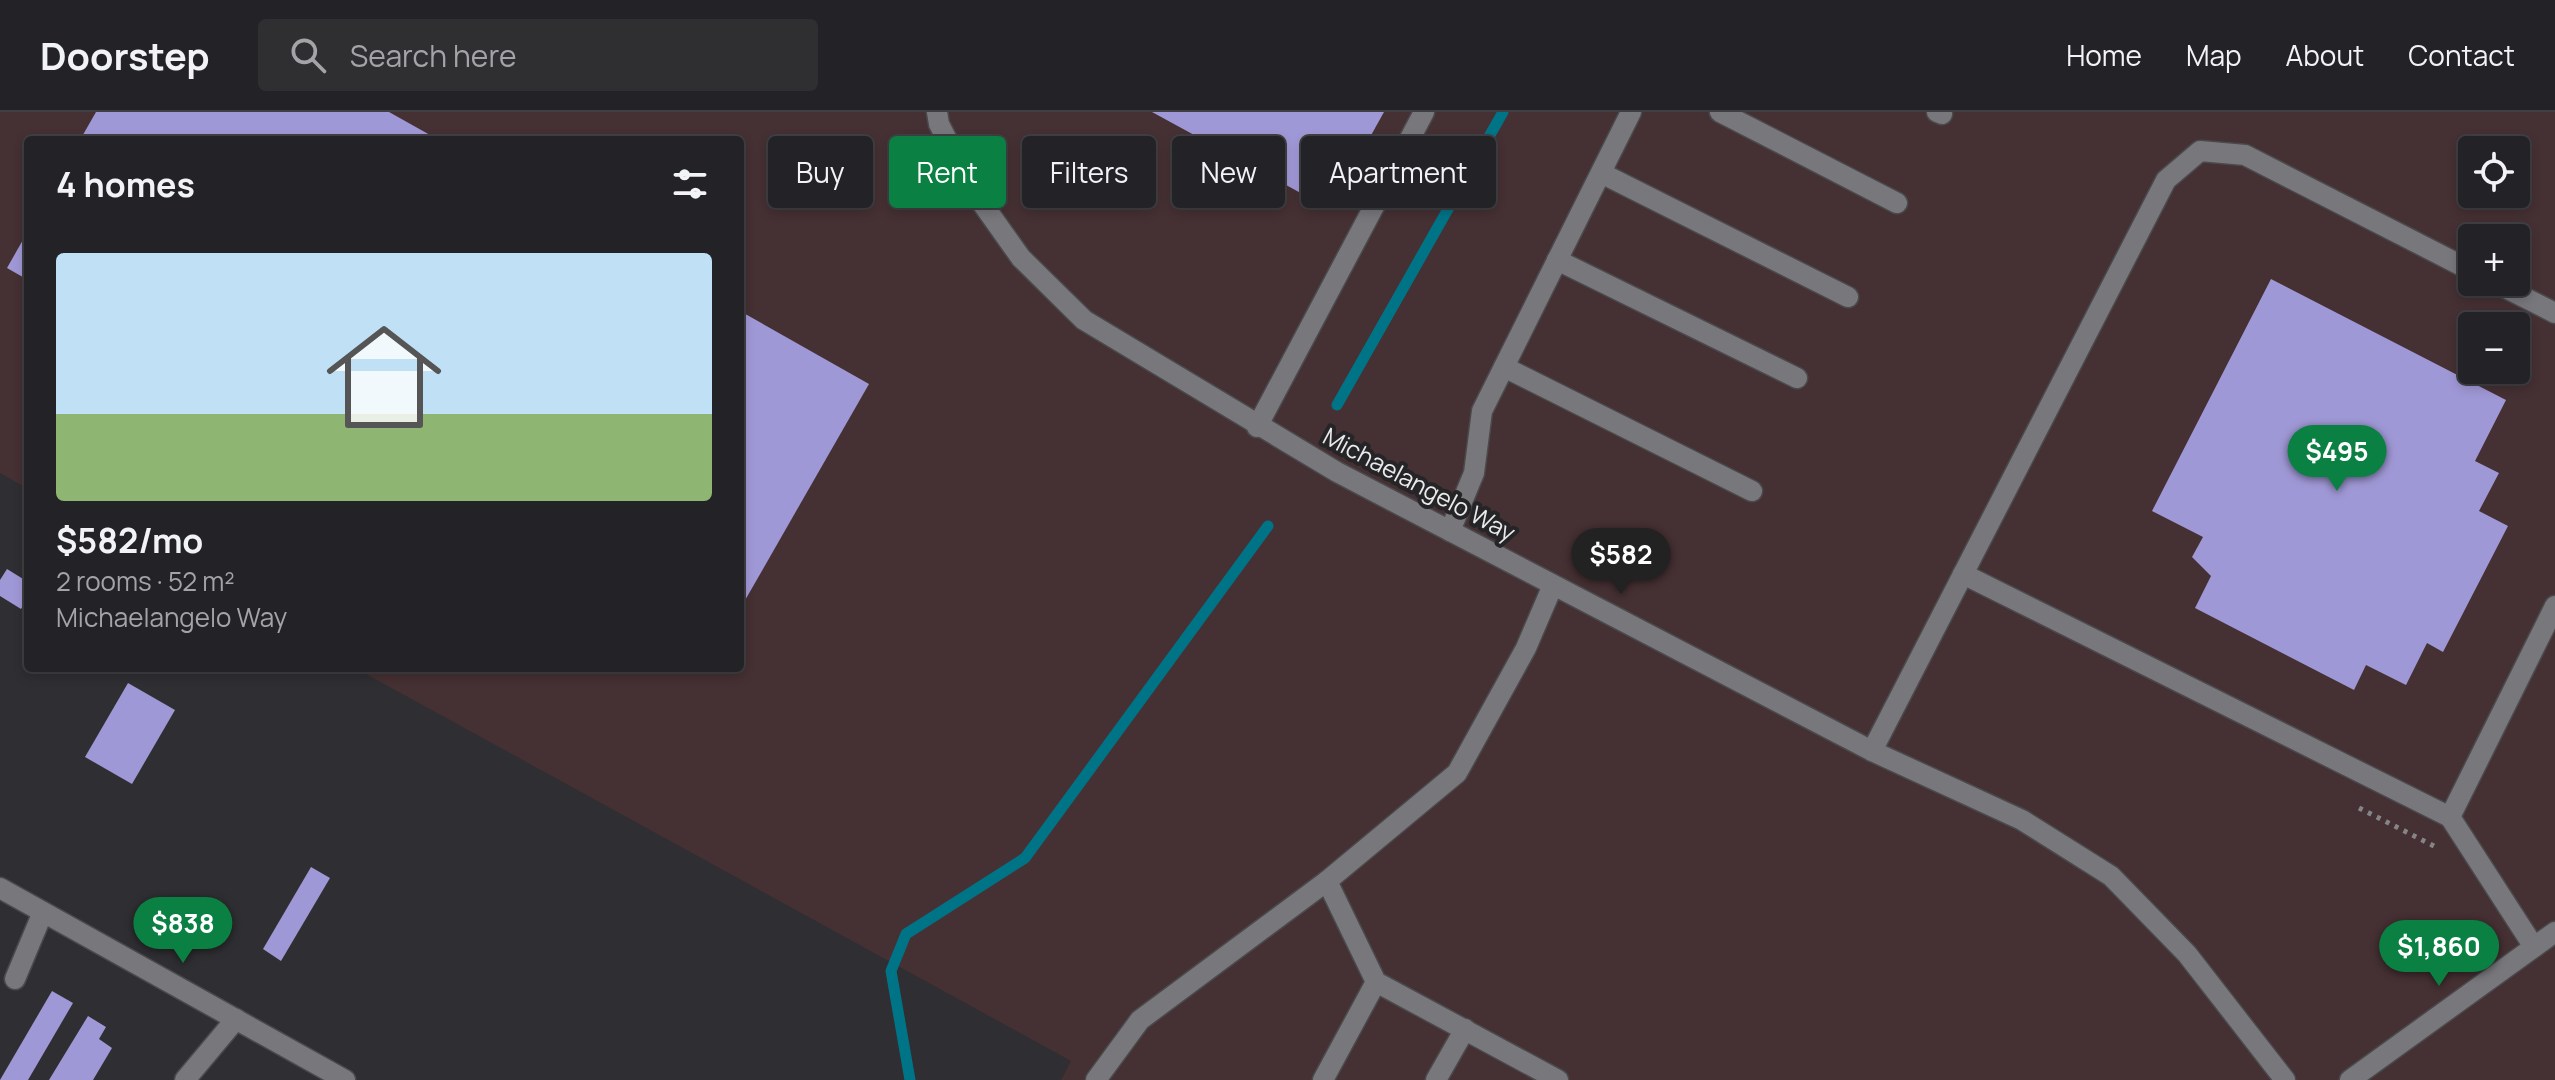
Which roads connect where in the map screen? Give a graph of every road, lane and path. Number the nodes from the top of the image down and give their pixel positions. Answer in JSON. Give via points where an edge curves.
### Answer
{"nodes":[{"id":1,"x":937,"y":112,"type":"edge"},
{"id":2,"x":1424,"y":112,"type":"edge"},
{"id":3,"x":1631,"y":112,"type":"edge"},
{"id":4,"x":1720,"y":112,"type":"edge"},
{"id":5,"x":1601,"y":173,"type":"junction"},
{"id":6,"x":1897,"y":203,"type":"dead end"},
{"id":7,"x":1557,"y":260,"type":"junction"},
{"id":8,"x":2458,"y":264,"type":"edge"},
{"id":9,"x":2522,"y":296,"type":"edge"},
{"id":10,"x":1848,"y":297,"type":"dead end"},
{"id":11,"x":2555,"y":313,"type":"edge"},
{"id":12,"x":1504,"y":367,"type":"junction"},
{"id":13,"x":1797,"y":378,"type":"dead end"},
{"id":14,"x":1257,"y":427,"type":"junction"},
{"id":15,"x":1752,"y":491,"type":"dead end"},
{"id":16,"x":1450,"y":531,"type":"junction"},
{"id":17,"x":1963,"y":574,"type":"junction"},
{"id":18,"x":1553,"y":585,"type":"junction"},
{"id":19,"x":2555,"y":606,"type":"edge"},
{"id":20,"x":1872,"y":751,"type":"junction"},
{"id":21,"x":2359,"y":808,"type":"dead end"},
{"id":22,"x":2450,"y":817,"type":"junction"},
{"id":23,"x":2436,"y":847,"type":"dead end"},
{"id":24,"x":1327,"y":881,"type":"junction"},
{"id":25,"x":0,"y":888,"type":"edge"},
{"id":26,"x":43,"y":912,"type":"junction"},
{"id":27,"x":2555,"y":932,"type":"edge"},
{"id":28,"x":2534,"y":947,"type":"junction"},
{"id":29,"x":15,"y":979,"type":"dead end"},
{"id":30,"x":1376,"y":982,"type":"junction"},
{"id":31,"x":236,"y":1019,"type":"junction"},
{"id":32,"x":1465,"y":1029,"type":"junction"},
{"id":33,"x":185,"y":1080,"type":"edge"},
{"id":34,"x":345,"y":1080,"type":"edge"},
{"id":35,"x":1096,"y":1080,"type":"edge"},
{"id":36,"x":1323,"y":1080,"type":"edge"},
{"id":37,"x":1436,"y":1080,"type":"edge"},
{"id":38,"x":1558,"y":1080,"type":"edge"},
{"id":39,"x":2285,"y":1080,"type":"edge"},
{"id":40,"x":2350,"y":1080,"type":"edge"}],
"edges":[{"from":1,"to":14,"type":"street","name":"Michaelangelo Way","via":[[972,189],[1021,258],[1052,289],[1084,320]]},
{"from":2,"to":14,"type":"street"},
{"from":3,"to":5,"type":"street"},
{"from":4,"to":6,"type":"street"},
{"from":5,"to":7,"type":"street"},
{"from":5,"to":10,"type":"street"},
{"from":7,"to":12,"type":"street"},
{"from":7,"to":13,"type":"street"},
{"from":8,"to":17,"type":"street","via":[[2245,155],[2200,151],[2166,180]]},
{"from":9,"to":11,"type":"street"},
{"from":12,"to":15,"type":"street"},
{"from":12,"to":16,"type":"street","via":[[1482,411],[1474,473]]},
{"from":14,"to":16,"type":"street","name":"Michaelangelo Way"},
{"from":16,"to":18,"type":"street","name":"Michaelangelo Way"},
{"from":17,"to":20,"type":"street"},
{"from":17,"to":22,"type":"street"},
{"from":18,"to":20,"type":"street","name":"Michaelangelo Way"},
{"from":18,"to":24,"type":"street","via":[[1526,648],[1457,773]]},
{"from":19,"to":22,"type":"street"},
{"from":20,"to":39,"type":"street","name":"Michaelangelo Way","via":[[2022,820],[2111,876],[2187,954]]},
{"from":21,"to":23,"type":"path"},
{"from":22,"to":28,"type":"street"},
{"from":24,"to":30,"type":"street"},
{"from":24,"to":35,"type":"street","via":[[1140,1020]]},
{"from":25,"to":26,"type":"street"},
{"from":26,"to":29,"type":"street"},
{"from":26,"to":31,"type":"street"},
{"from":27,"to":28,"type":"street"},
{"from":28,"to":40,"type":"street"},
{"from":30,"to":32,"type":"street"},
{"from":30,"to":36,"type":"street"},
{"from":31,"to":33,"type":"street"},
{"from":31,"to":34,"type":"street"},
{"from":32,"to":37,"type":"street"},
{"from":32,"to":38,"type":"street"}]}
